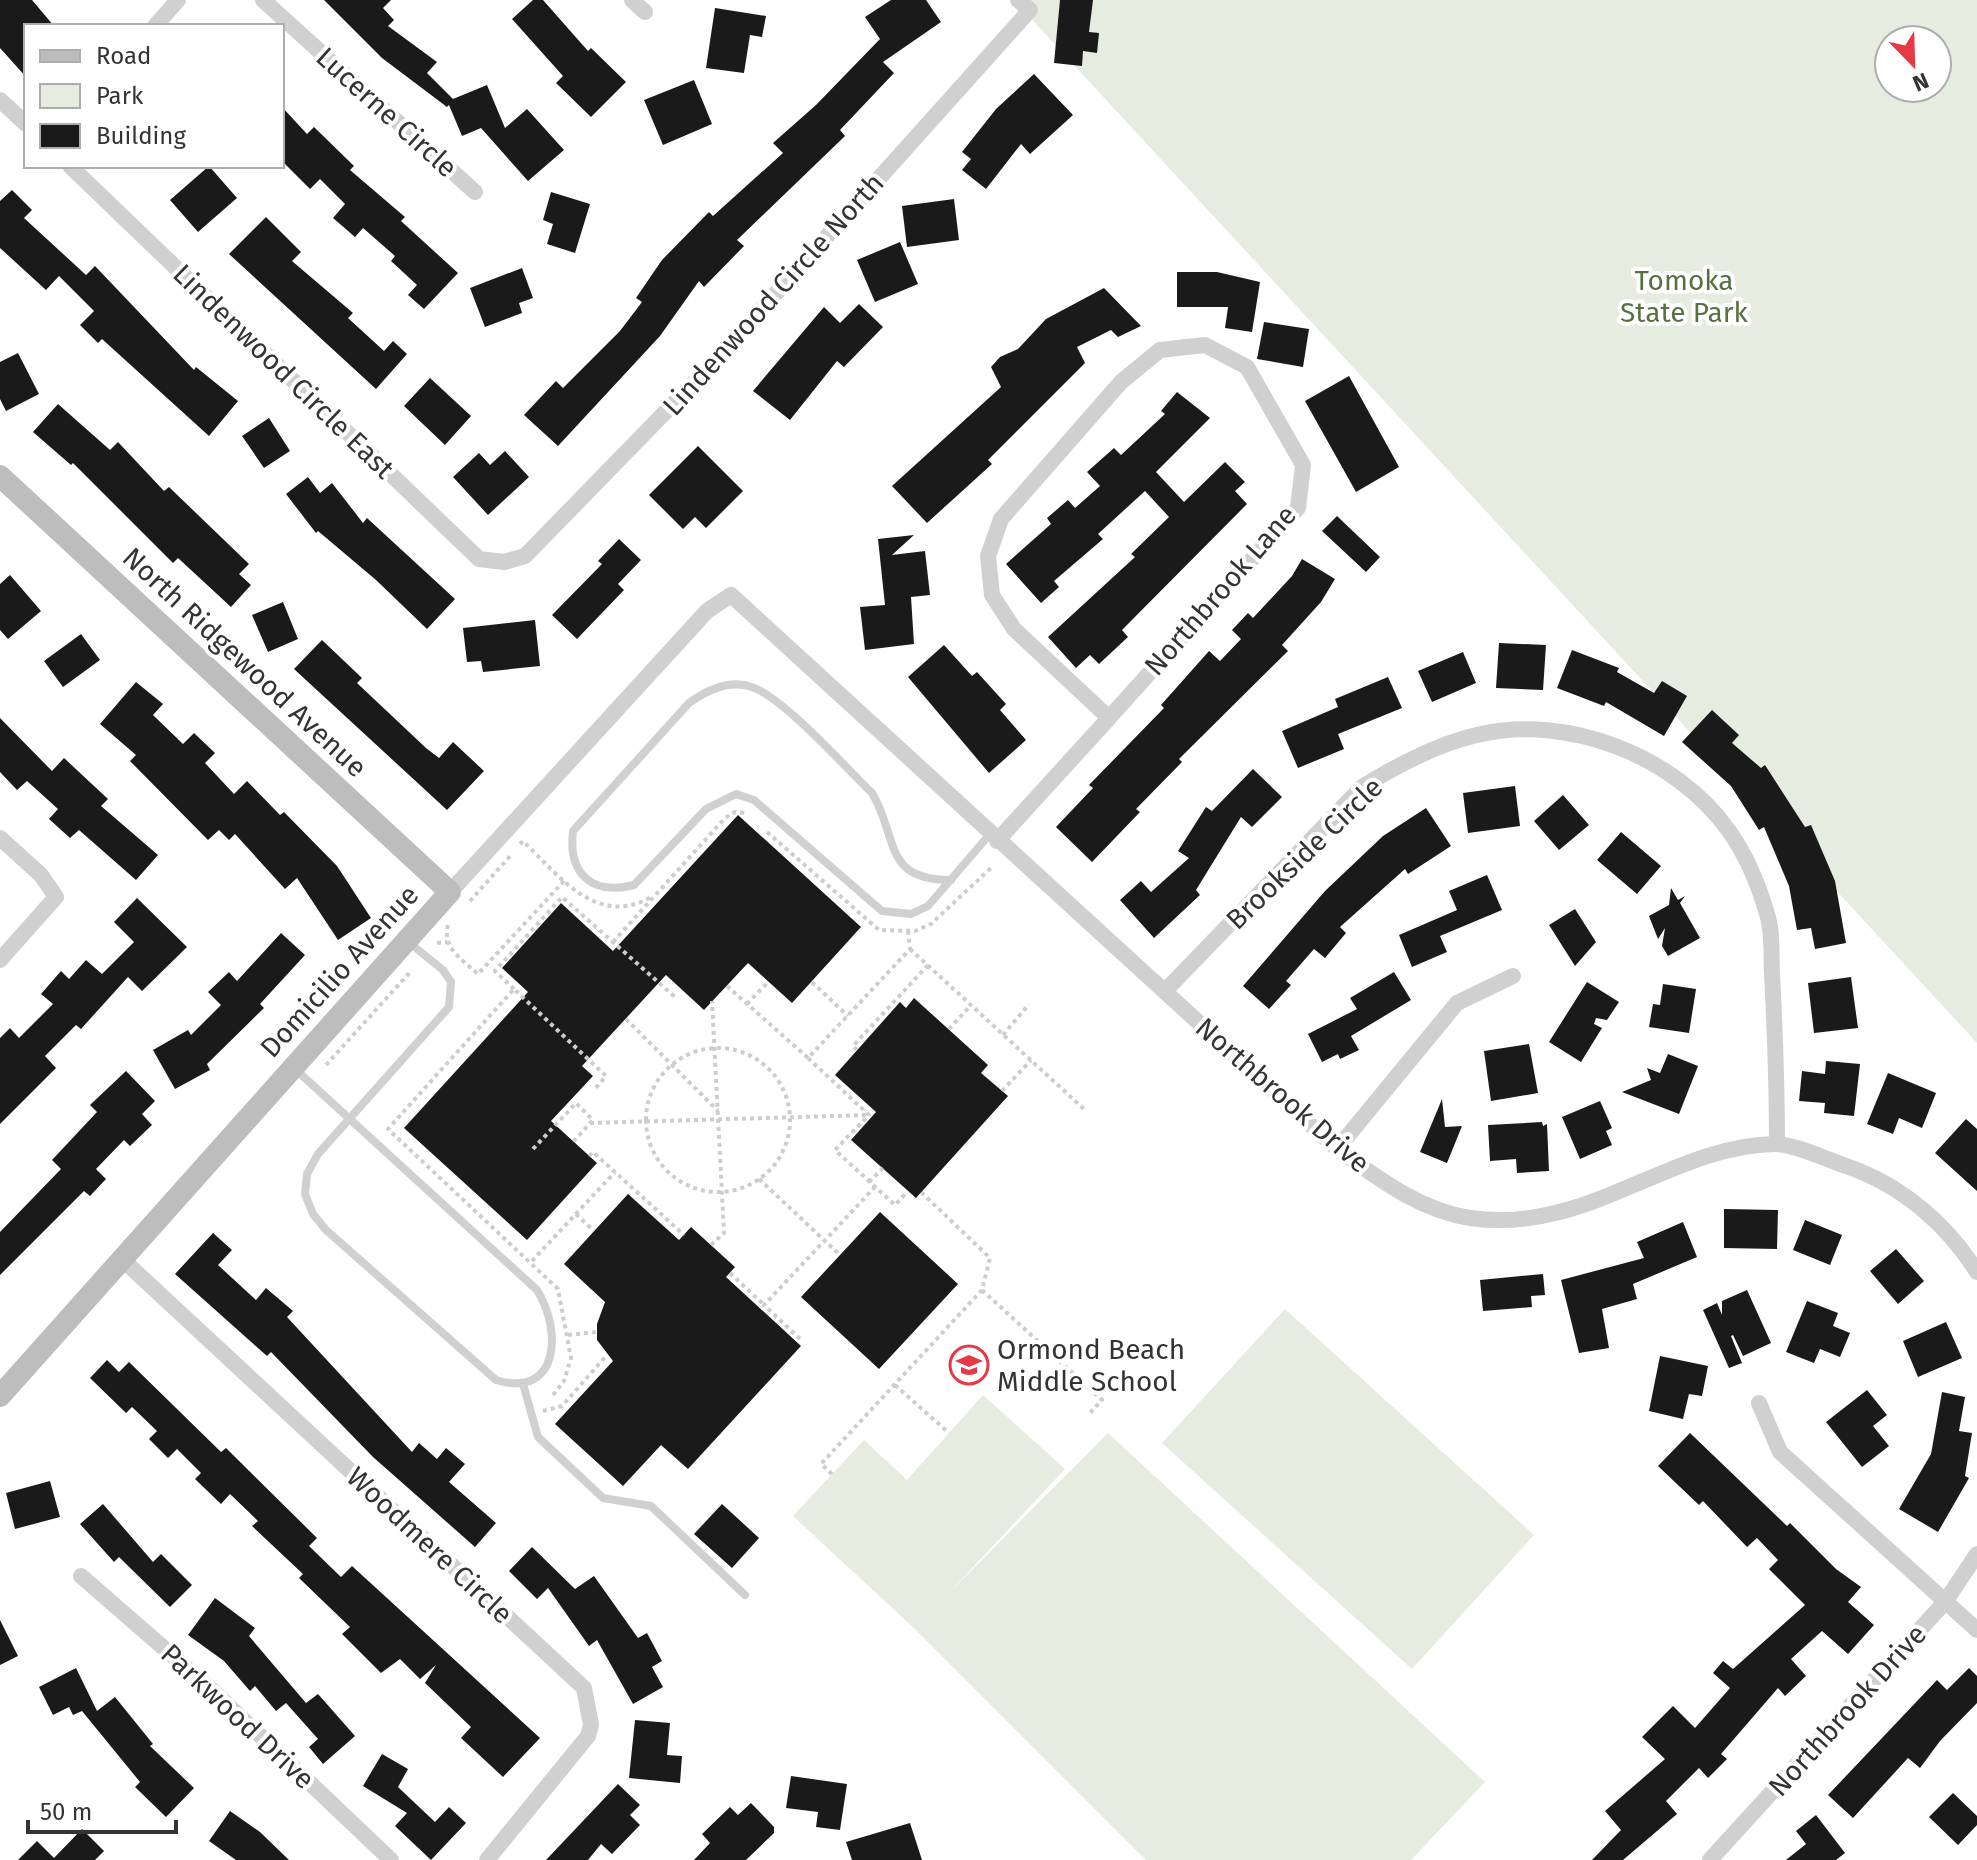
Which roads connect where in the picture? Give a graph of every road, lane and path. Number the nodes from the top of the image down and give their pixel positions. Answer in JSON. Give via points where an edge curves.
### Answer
{"nodes":[{"id":1,"x":178,"y":0,"type":"edge"},
{"id":2,"x":263,"y":0,"type":"edge"},
{"id":3,"x":632,"y":0,"type":"edge"},
{"id":4,"x":1024,"y":5,"type":"edge"},
{"id":5,"x":645,"y":12,"type":"dead end"},
{"id":6,"x":157,"y":24,"type":"edge"},
{"id":7,"x":0,"y":100,"type":"edge"},
{"id":8,"x":24,"y":122,"type":"edge"},
{"id":9,"x":72,"y":168,"type":"edge"},
{"id":10,"x":475,"y":192,"type":"dead end"},
{"id":11,"x":0,"y":476,"type":"edge"},
{"id":12,"x":504,"y":562,"type":"joint"},
{"id":13,"x":731,"y":595,"type":"joint"},
{"id":14,"x":1109,"y":718,"type":"junction"},
{"id":15,"x":0,"y":838,"type":"edge"},
{"id":16,"x":994,"y":838,"type":"junction"},
{"id":17,"x":992,"y":867,"type":"dead end"},
{"id":18,"x":951,"y":880,"type":"junction"},
{"id":19,"x":564,"y":881,"type":"junction"},
{"id":20,"x":571,"y":887,"type":"junction"},
{"id":21,"x":657,"y":894,"type":"junction"},
{"id":22,"x":562,"y":897,"type":"junction"},
{"id":23,"x":458,"y":898,"type":"junction"},
{"id":24,"x":458,"y":915,"type":"dead end"},
{"id":25,"x":908,"y":931,"type":"junction"},
{"id":26,"x":407,"y":941,"type":"junction"},
{"id":27,"x":447,"y":942,"type":"junction"},
{"id":28,"x":613,"y":942,"type":"junction"},
{"id":29,"x":437,"y":943,"type":"dead end"},
{"id":30,"x":910,"y":949,"type":"junction"},
{"id":31,"x":0,"y":960,"type":"edge"},
{"id":32,"x":928,"y":965,"type":"junction"},
{"id":33,"x":412,"y":970,"type":"dead end"},
{"id":34,"x":1513,"y":976,"type":"dead end"},
{"id":35,"x":769,"y":981,"type":"dead end"},
{"id":36,"x":812,"y":982,"type":"dead end"},
{"id":37,"x":727,"y":986,"type":"dead end"},
{"id":38,"x":514,"y":989,"type":"junction"},
{"id":39,"x":1165,"y":991,"type":"junction"},
{"id":40,"x":675,"y":997,"type":"dead end"},
{"id":41,"x":712,"y":1001,"type":"dead end"},
{"id":42,"x":747,"y":1004,"type":"junction"},
{"id":43,"x":1029,"y":1004,"type":"dead end"},
{"id":44,"x":971,"y":1005,"type":"junction"},
{"id":45,"x":848,"y":1016,"type":"junction"},
{"id":46,"x":626,"y":1019,"type":"dead end"},
{"id":47,"x":949,"y":1029,"type":"dead end"},
{"id":48,"x":1003,"y":1035,"type":"junction"},
{"id":49,"x":715,"y":1049,"type":"junction"},
{"id":50,"x":857,"y":1050,"type":"dead end"},
{"id":51,"x":808,"y":1058,"type":"junction"},
{"id":52,"x":1031,"y":1060,"type":"junction"},
{"id":53,"x":326,"y":1065,"type":"dead end"},
{"id":54,"x":672,"y":1066,"type":"junction"},
{"id":55,"x":293,"y":1068,"type":"junction"},
{"id":56,"x":594,"y":1090,"type":"dead end"},
{"id":57,"x":1002,"y":1091,"type":"dead end"},
{"id":58,"x":1085,"y":1110,"type":"dead end"},
{"id":59,"x":719,"y":1113,"type":"junction"},
{"id":60,"x":869,"y":1115,"type":"junction"},
{"id":61,"x":349,"y":1118,"type":"junction"},
{"id":62,"x":790,"y":1118,"type":"junction"},
{"id":63,"x":720,"y":1120,"type":"junction"},
{"id":64,"x":646,"y":1122,"type":"junction"},
{"id":65,"x":590,"y":1123,"type":"junction"},
{"id":66,"x":574,"y":1141,"type":"dead end"},
{"id":67,"x":1777,"y":1144,"type":"junction"},
{"id":68,"x":533,"y":1149,"type":"dead end"},
{"id":69,"x":1337,"y":1149,"type":"junction"},
{"id":70,"x":589,"y":1156,"type":"dead end"},
{"id":71,"x":883,"y":1168,"type":"dead end"},
{"id":72,"x":615,"y":1172,"type":"junction"},
{"id":73,"x":759,"y":1179,"type":"junction"},
{"id":74,"x":869,"y":1182,"type":"junction"},
{"id":75,"x":875,"y":1187,"type":"junction"},
{"id":76,"x":908,"y":1191,"type":"dead end"},
{"id":77,"x":721,"y":1192,"type":"junction"},
{"id":78,"x":921,"y":1192,"type":"dead end"},
{"id":79,"x":576,"y":1214,"type":"junction"},
{"id":80,"x":594,"y":1231,"type":"dead end"},
{"id":81,"x":684,"y":1235,"type":"dead end"},
{"id":82,"x":824,"y":1240,"type":"junction"},
{"id":83,"x":711,"y":1245,"type":"dead end"},
{"id":84,"x":840,"y":1255,"type":"dead end"},
{"id":85,"x":123,"y":1260,"type":"junction"},
{"id":86,"x":532,"y":1261,"type":"junction"},
{"id":87,"x":1977,"y":1272,"type":"edge"},
{"id":88,"x":730,"y":1273,"type":"dead end"},
{"id":89,"x":982,"y":1290,"type":"junction"},
{"id":90,"x":764,"y":1305,"type":"junction"},
{"id":91,"x":597,"y":1332,"type":"dead end"},
{"id":92,"x":568,"y":1335,"type":"junction"},
{"id":93,"x":800,"y":1339,"type":"dead end"},
{"id":94,"x":607,"y":1355,"type":"dead end"},
{"id":95,"x":523,"y":1384,"type":"junction"},
{"id":96,"x":895,"y":1385,"type":"junction"},
{"id":97,"x":553,"y":1395,"type":"dead end"},
{"id":98,"x":0,"y":1396,"type":"edge"},
{"id":99,"x":1759,"y":1403,"type":"dead end"},
{"id":100,"x":541,"y":1412,"type":"dead end"},
{"id":101,"x":1089,"y":1414,"type":"dead end"},
{"id":102,"x":949,"y":1433,"type":"dead end"},
{"id":103,"x":832,"y":1474,"type":"dead end"},
{"id":104,"x":1977,"y":1554,"type":"edge"},
{"id":105,"x":81,"y":1576,"type":"dead end"},
{"id":106,"x":745,"y":1595,"type":"dead end"},
{"id":107,"x":1945,"y":1602,"type":"junction"},
{"id":108,"x":1977,"y":1630,"type":"edge"},
{"id":109,"x":391,"y":1860,"type":"edge"},
{"id":110,"x":487,"y":1860,"type":"edge"},
{"id":111,"x":1710,"y":1860,"type":"edge"}],
"edges":[{"from":1,"to":6,"type":"street"},
{"from":2,"to":10,"type":"street","name":"Lucerne Circle"},
{"from":3,"to":5,"type":"street"},
{"from":4,"to":12,"type":"street","name":"Lindenwood Circle North","via":[[717,359],[525,556]]},
{"from":7,"to":8,"type":"street"},
{"from":9,"to":12,"type":"street","name":"Lindenwood Circle East","via":[[479,559]]},
{"from":11,"to":23,"type":"street","name":"North Ridgewood Avenue"},
{"from":13,"to":16,"type":"street","name":"Northbrook Drive"},
{"from":13,"to":23,"type":"street","name":"Domicilio Avenue","via":[[707,611]]},
{"from":14,"to":14,"type":"street","name":"Northbrook Lane","via":[[1298,508],[1303,465],[1254,379],[1247,367],[1205,345],[1160,350],[1121,382],[1001,519],[988,556],[992,595],[1014,629]]},
{"from":14,"to":16,"type":"street","name":"Northbrook Lane"},
{"from":15,"to":31,"type":"street","via":[[41,875],[56,897]]},
{"from":16,"to":18,"type":"lane"},
{"from":16,"to":39,"type":"street","name":"Northbrook Drive"},
{"from":17,"to":25,"type":"path","via":[[931,924]]},
{"from":18,"to":18,"type":"lane","via":[[906,871],[893,853],[872,793],[772,698],[751,686],[726,685],[689,703],[580,822],[573,831],[570,855],[581,875],[598,886],[617,890],[634,885],[706,809],[736,794],[754,800],[882,911],[911,914],[928,906]]},
{"from":19,"to":20,"type":"path"},
{"from":19,"to":23,"type":"path","via":[[523,841]]},
{"from":19,"to":27,"type":"path","via":[[478,974]]},
{"from":20,"to":21,"type":"path","via":[[600,906],[618,908]]},
{"from":20,"to":22,"type":"path"},
{"from":21,"to":25,"type":"path","via":[[725,818],[745,812],[865,921],[879,930]]},
{"from":21,"to":28,"type":"path"},
{"from":22,"to":28,"type":"path"},
{"from":22,"to":38,"type":"path","via":[[495,971]]},
{"from":23,"to":26,"type":"street","name":"Domicilio Avenue"},
{"from":24,"to":27,"type":"path","via":[[448,925]]},
{"from":25,"to":30,"type":"path"},
{"from":26,"to":55,"type":"street","name":"Domicilio Avenue"},
{"from":26,"to":61,"type":"lane","via":[[451,982],[449,1007]]},
{"from":27,"to":29,"type":"path"},
{"from":28,"to":40,"type":"path"},
{"from":30,"to":32,"type":"path"},
{"from":30,"to":45,"type":"path"},
{"from":32,"to":44,"type":"path"},
{"from":32,"to":50,"type":"path","via":[[853,1046]]},
{"from":33,"to":53,"type":"path"},
{"from":34,"to":69,"type":"street","via":[[1457,1003]]},
{"from":35,"to":42,"type":"path"},
{"from":36,"to":45,"type":"path"},
{"from":37,"to":42,"type":"path"},
{"from":38,"to":56,"type":"path","via":[[606,1076]]},
{"from":38,"to":86,"type":"path","via":[[388,1129]]},
{"from":39,"to":67,"type":"street","name":"Brookside Circle","via":[[1362,787],[1395,766],[1477,735],[1537,729],[1584,736],[1632,753],[1670,775],[1730,832],[1754,878],[1769,917]]},
{"from":39,"to":69,"type":"street","name":"Northbrook Drive"},
{"from":41,"to":49,"type":"path"},
{"from":42,"to":51,"type":"path"},
{"from":43,"to":48,"type":"path"},
{"from":44,"to":47,"type":"path"},
{"from":44,"to":48,"type":"path"},
{"from":45,"to":51,"type":"path"},
{"from":46,"to":54,"type":"path"},
{"from":48,"to":52,"type":"path"},
{"from":49,"to":54,"type":"path"},
{"from":49,"to":59,"type":"path"},
{"from":49,"to":62,"type":"path","via":[[750,1055],[771,1070],[784,1091]]},
{"from":51,"to":60,"type":"path"},
{"from":52,"to":57,"type":"path"},
{"from":52,"to":58,"type":"path"},
{"from":54,"to":59,"type":"path"},
{"from":54,"to":64,"type":"path","via":[[650,1097]]},
{"from":55,"to":61,"type":"lane"},
{"from":55,"to":85,"type":"street","name":"Domicilio Avenue"},
{"from":59,"to":63,"type":"path"},
{"from":60,"to":62,"type":"path"},
{"from":60,"to":74,"type":"path","via":[[835,1150]]},
{"from":61,"to":95,"type":"lane","via":[[537,1290],[546,1305],[552,1347],[547,1366],[535,1381]]},
{"from":61,"to":95,"type":"lane","via":[[307,1174],[305,1194],[313,1214],[496,1380]]},
{"from":62,"to":63,"type":"path"},
{"from":62,"to":73,"type":"path","via":[[788,1140],[777,1162]]},
{"from":63,"to":64,"type":"path"},
{"from":63,"to":77,"type":"path"},
{"from":64,"to":65,"type":"path"},
{"from":64,"to":77,"type":"path","via":[[658,1162],[674,1178],[694,1189]]},
{"from":65,"to":66,"type":"path"},
{"from":65,"to":68,"type":"path","via":[[593,1120],[576,1103]]},
{"from":67,"to":69,"type":"street","name":"Northbrook Drive","via":[[1724,1151],[1563,1213],[1519,1218],[1470,1218],[1405,1197]]},
{"from":67,"to":87,"type":"street","name":"Northbrook Drive","via":[[1886,1180],[1956,1239]]},
{"from":70,"to":72,"type":"path","via":[[593,1152]]},
{"from":71,"to":74,"type":"path"},
{"from":72,"to":79,"type":"path"},
{"from":72,"to":81,"type":"path"},
{"from":73,"to":77,"type":"path"},
{"from":73,"to":82,"type":"path"},
{"from":74,"to":75,"type":"path"},
{"from":75,"to":76,"type":"path","via":[[895,1205]]},
{"from":75,"to":82,"type":"path"},
{"from":77,"to":83,"type":"path","via":[[724,1233]]},
{"from":78,"to":89,"type":"path","via":[[990,1258]]},
{"from":79,"to":80,"type":"path"},
{"from":79,"to":86,"type":"path"},
{"from":82,"to":84,"type":"path"},
{"from":82,"to":90,"type":"path"},
{"from":85,"to":98,"type":"street","name":"Domicilio Avenue"},
{"from":85,"to":110,"type":"street","name":"Woodmere Circle","via":[[584,1688],[588,1736]]},
{"from":86,"to":92,"type":"path","via":[[558,1289]]},
{"from":88,"to":90,"type":"path"},
{"from":89,"to":96,"type":"path"},
{"from":89,"to":101,"type":"path","via":[[1102,1400]]},
{"from":90,"to":93,"type":"path"},
{"from":91,"to":92,"type":"path"},
{"from":92,"to":97,"type":"path","via":[[571,1358]]},
{"from":94,"to":100,"type":"path","via":[[562,1406]]},
{"from":95,"to":106,"type":"lane","via":[[538,1437],[603,1498],[651,1506]]},
{"from":96,"to":102,"type":"path"},
{"from":96,"to":103,"type":"path","via":[[821,1464]]},
{"from":99,"to":107,"type":"street","via":[[1780,1452]]},
{"from":104,"to":107,"type":"street","name":"Northbrook Drive"},
{"from":105,"to":109,"type":"street","name":"Parkwood Drive","via":[[212,1690]]},
{"from":107,"to":108,"type":"street"},
{"from":107,"to":111,"type":"street","name":"Northbrook Drive"}]}
